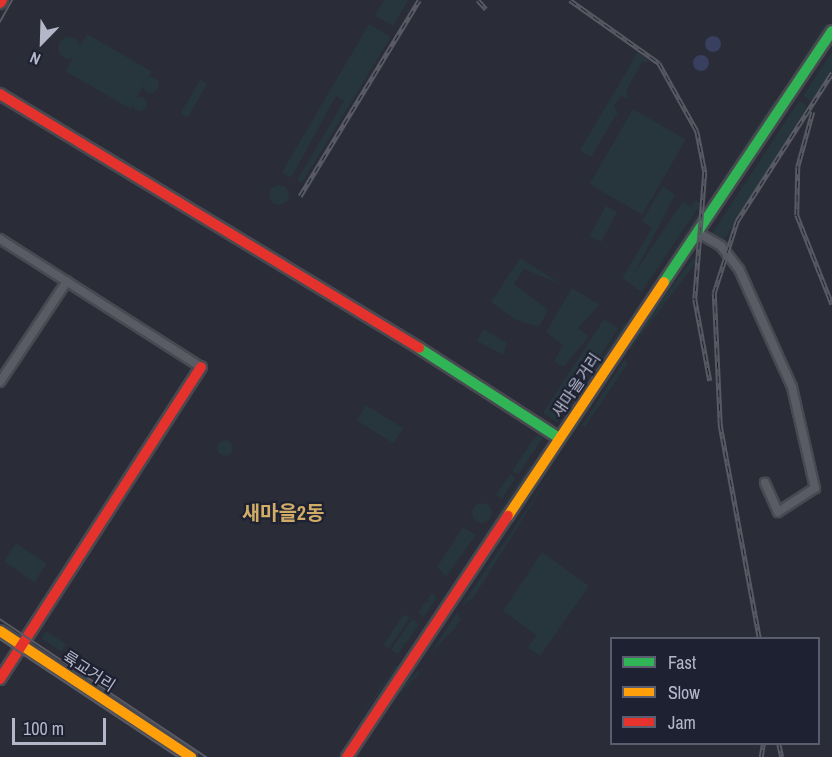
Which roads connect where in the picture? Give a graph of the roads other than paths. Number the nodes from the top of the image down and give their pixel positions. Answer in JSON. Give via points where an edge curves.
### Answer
{"nodes":[{"id":1,"x":832,"y":31,"type":"edge"},
{"id":2,"x":0,"y":94,"type":"edge"},
{"id":3,"x":697,"y":232,"type":"junction"},
{"id":4,"x":0,"y":239,"type":"edge"},
{"id":5,"x":67,"y":281,"type":"junction"},
{"id":6,"x":201,"y":367,"type":"joint"},
{"id":7,"x":0,"y":382,"type":"edge"},
{"id":8,"x":559,"y":438,"type":"junction"},
{"id":9,"x":765,"y":483,"type":"dead end"},
{"id":10,"x":0,"y":631,"type":"edge"},
{"id":11,"x":23,"y":646,"type":"junction"},
{"id":12,"x":0,"y":679,"type":"edge"},
{"id":13,"x":191,"y":757,"type":"edge"},
{"id":14,"x":347,"y":757,"type":"edge"}],
"edges":[{"from":1,"to":3,"type":"main road","name":"새마을거리"},
{"from":2,"to":8,"type":"main road","via":[[340,297]]},
{"from":3,"to":8,"type":"main road","name":"새마을거리"},
{"from":3,"to":9,"type":"street","via":[[721,246],[739,268],[792,387],[815,488],[778,512]]},
{"from":4,"to":5,"type":"street"},
{"from":5,"to":6,"type":"street"},
{"from":5,"to":7,"type":"street"},
{"from":6,"to":11,"type":"main road"},
{"from":8,"to":14,"type":"main road","name":"새마을거리"},
{"from":10,"to":11,"type":"main road","name":"륙교거리"},
{"from":11,"to":12,"type":"main road"},
{"from":11,"to":13,"type":"main road","name":"륙교거리"}]}
